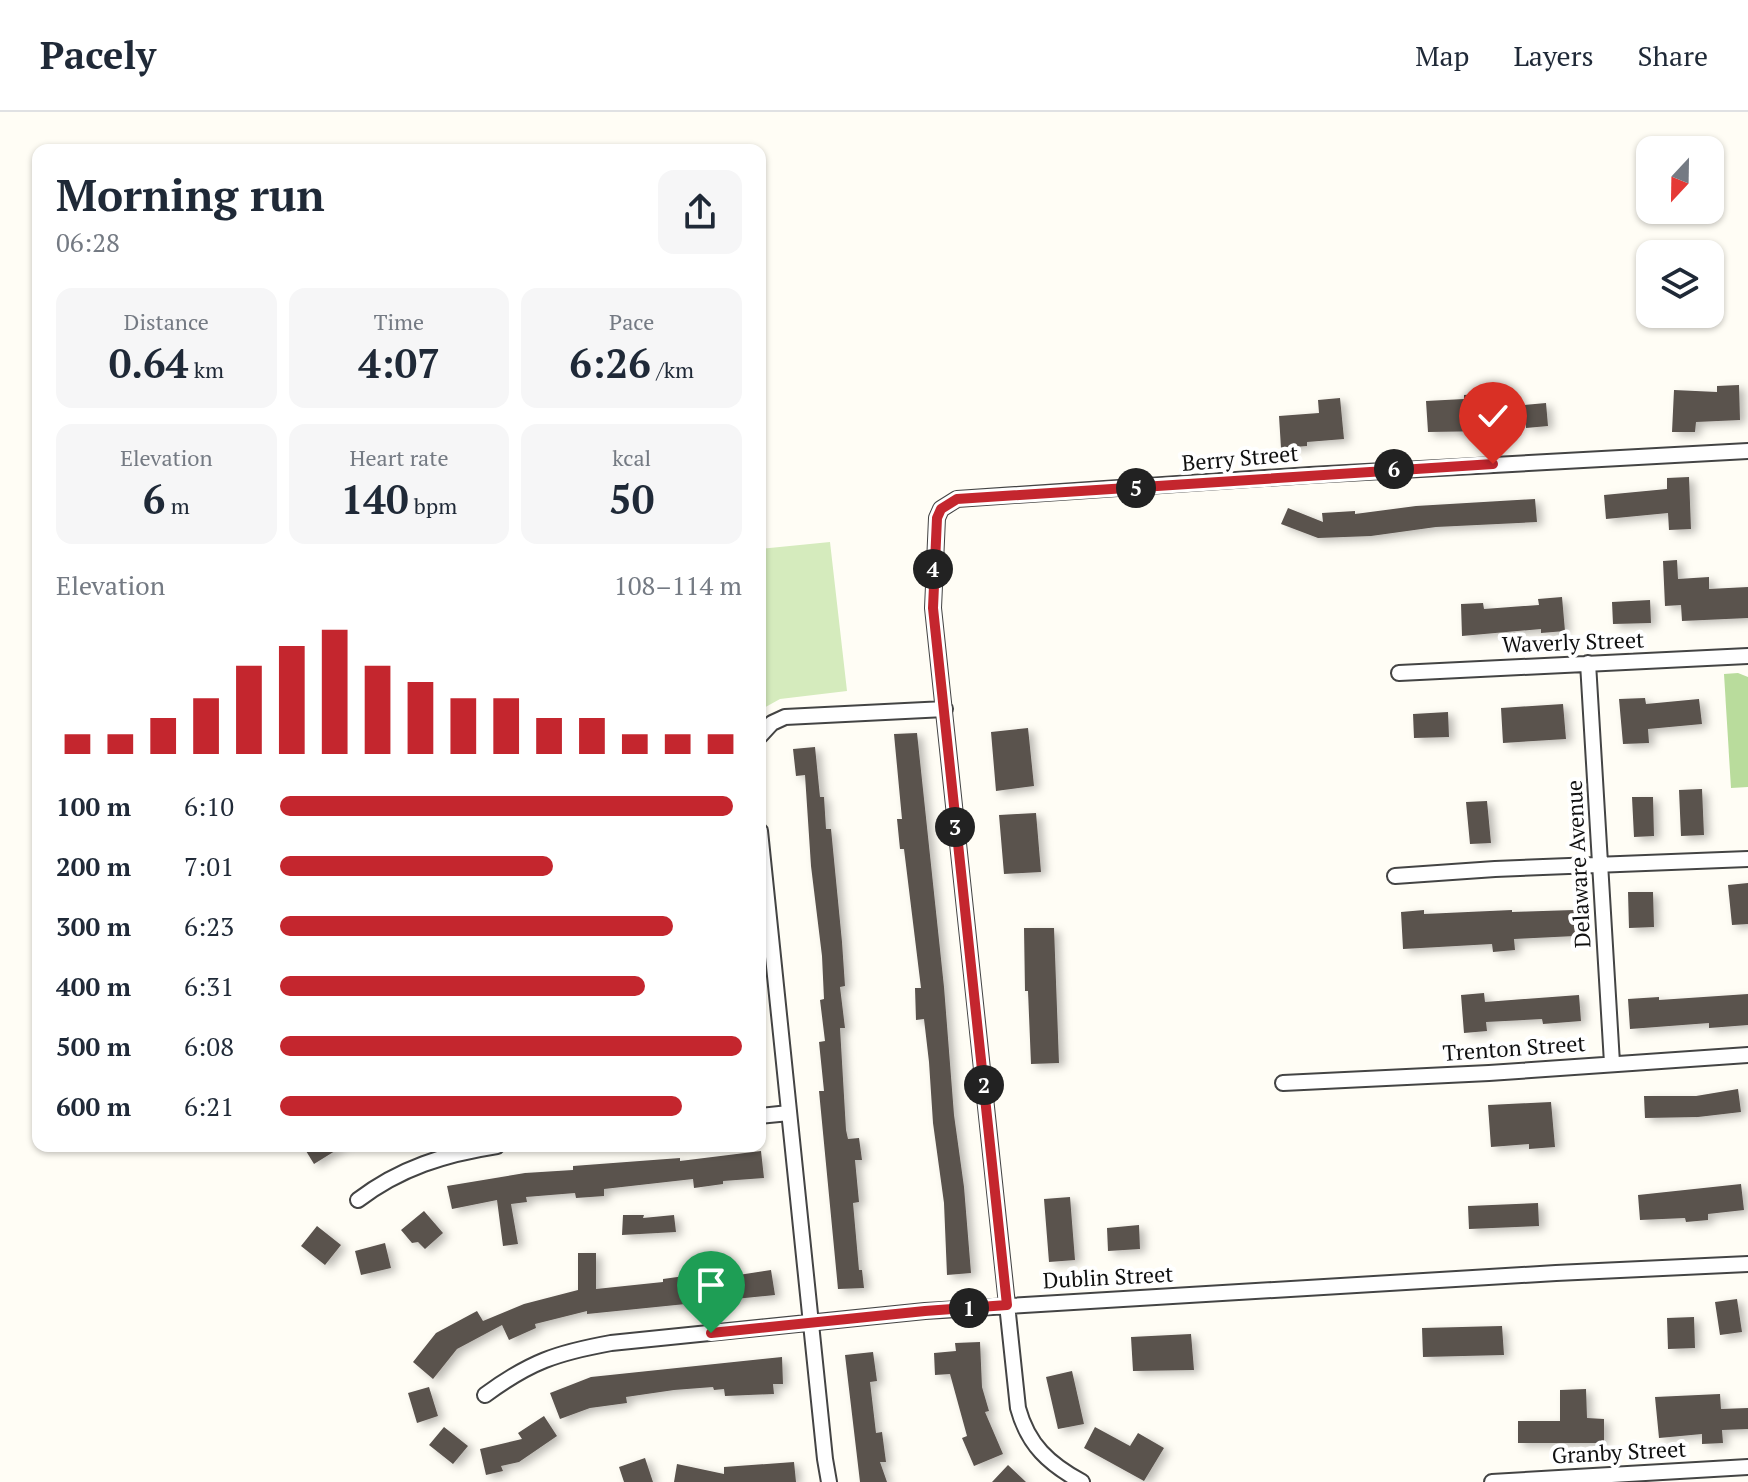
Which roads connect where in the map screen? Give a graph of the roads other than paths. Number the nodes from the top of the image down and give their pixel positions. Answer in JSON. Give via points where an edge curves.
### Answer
{"nodes":[{"id":1,"x":1748,"y":451,"type":"edge"},
{"id":2,"x":1748,"y":656,"type":"edge"},
{"id":3,"x":1588,"y":663,"type":"junction"},
{"id":4,"x":1399,"y":673,"type":"dead end"},
{"id":5,"x":945,"y":709,"type":"junction"},
{"id":6,"x":766,"y":730,"type":"edge"},
{"id":7,"x":1748,"y":859,"type":"edge"},
{"id":8,"x":1600,"y":863,"type":"junction"},
{"id":9,"x":1395,"y":876,"type":"dead end"},
{"id":10,"x":766,"y":936,"type":"edge"},
{"id":11,"x":1748,"y":1055,"type":"edge"},
{"id":12,"x":1612,"y":1063,"type":"junction"},
{"id":13,"x":1283,"y":1083,"type":"dead end"},
{"id":14,"x":789,"y":1113,"type":"junction"},
{"id":15,"x":766,"y":1115,"type":"edge"},
{"id":16,"x":461,"y":1152,"type":"edge"},
{"id":17,"x":358,"y":1200,"type":"dead end"},
{"id":18,"x":1748,"y":1264,"type":"edge"},
{"id":19,"x":1007,"y":1305,"type":"junction"},
{"id":20,"x":811,"y":1323,"type":"junction"},
{"id":21,"x":485,"y":1395,"type":"dead end"},
{"id":22,"x":1748,"y":1467,"type":"edge"},
{"id":23,"x":829,"y":1482,"type":"edge"},
{"id":24,"x":1082,"y":1482,"type":"edge"},
{"id":25,"x":1492,"y":1482,"type":"edge"}],
"edges":[{"from":1,"to":5,"type":"street","name":"Berry Street","via":[[957,499],[937,518],[934,558],[933,608]]},
{"from":2,"to":3,"type":"street","name":"Waverly Street"},
{"from":3,"to":4,"type":"street","name":"Waverly Street"},
{"from":3,"to":8,"type":"street","name":"Delaware Avenue"},
{"from":5,"to":6,"type":"street","via":[[785,717]]},
{"from":5,"to":19,"type":"street","name":"Berry Street"},
{"from":7,"to":8,"type":"street"},
{"from":8,"to":9,"type":"street"},
{"from":8,"to":12,"type":"street","name":"Delaware Avenue"},
{"from":10,"to":14,"type":"street"},
{"from":11,"to":12,"type":"street","name":"Trenton Street"},
{"from":12,"to":13,"type":"street","name":"Trenton Street"},
{"from":14,"to":15,"type":"street"},
{"from":14,"to":20,"type":"street"},
{"from":16,"to":17,"type":"street","via":[[425,1162],[378,1184]]},
{"from":18,"to":19,"type":"street","name":"Dublin Street"},
{"from":19,"to":20,"type":"street","name":"Dublin Street"},
{"from":19,"to":24,"type":"street","name":"Berry Street","via":[[1023,1424],[1044,1458]]},
{"from":20,"to":21,"type":"street","name":"Dublin Street","via":[[565,1351],[514,1373]]},
{"from":20,"to":23,"type":"street"},
{"from":22,"to":25,"type":"street","name":"Granby Street"}]}
